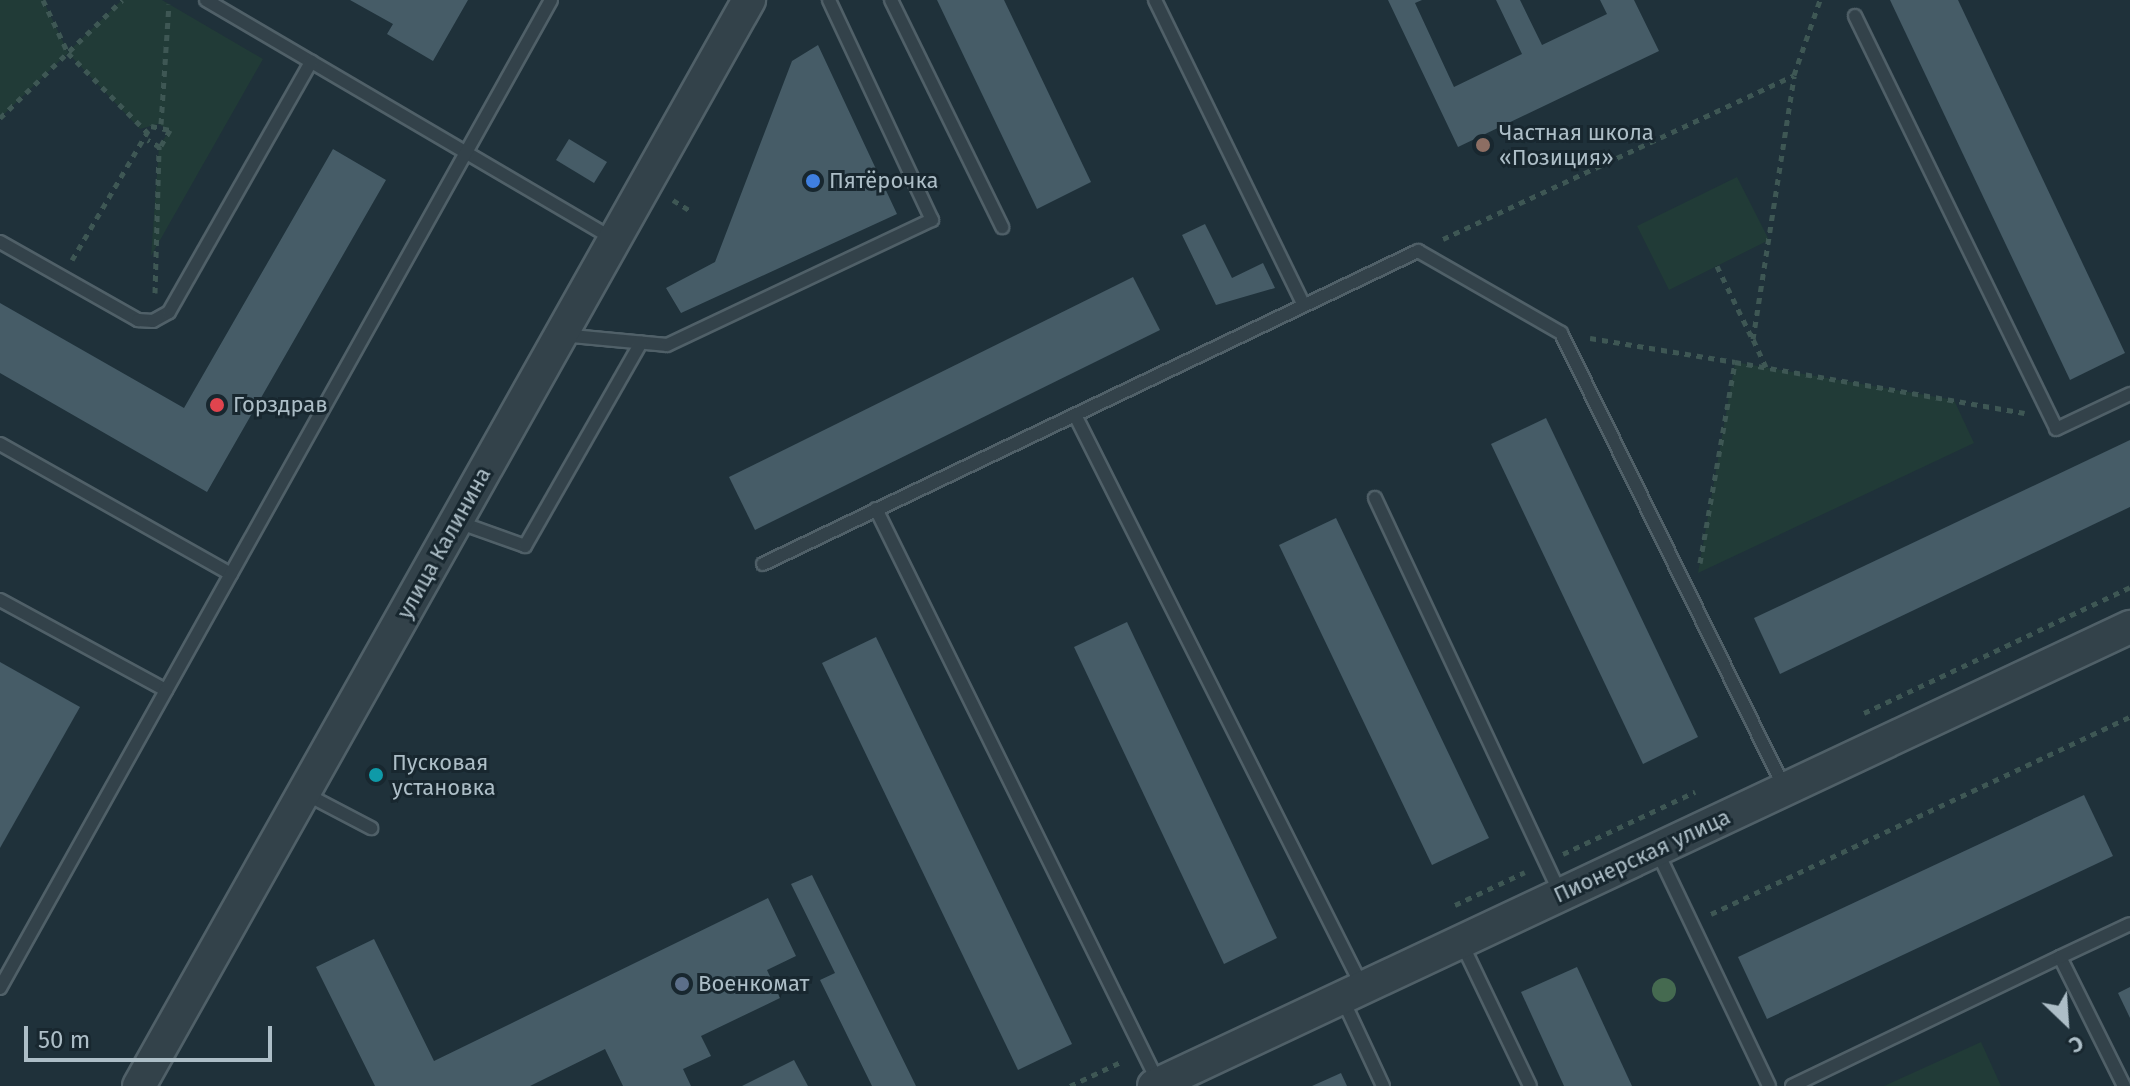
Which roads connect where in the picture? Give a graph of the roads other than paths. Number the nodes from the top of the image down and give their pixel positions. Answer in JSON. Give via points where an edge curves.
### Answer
{"nodes":[{"id":1,"x":206,"y":0,"type":"edge"},
{"id":2,"x":551,"y":0,"type":"edge"},
{"id":3,"x":749,"y":0,"type":"edge"},
{"id":4,"x":829,"y":0,"type":"edge"},
{"id":5,"x":891,"y":0,"type":"edge"},
{"id":6,"x":1155,"y":0,"type":"edge"},
{"id":7,"x":1855,"y":16,"type":"dead end"},
{"id":8,"x":311,"y":62,"type":"junction"},
{"id":9,"x":466,"y":153,"type":"junction"},
{"id":10,"x":1002,"y":227,"type":"dead end"},
{"id":11,"x":615,"y":239,"type":"junction"},
{"id":12,"x":0,"y":242,"type":"edge"},
{"id":13,"x":1304,"y":305,"type":"junction"},
{"id":14,"x":561,"y":335,"type":"junction"},
{"id":15,"x":641,"y":343,"type":"junction"},
{"id":16,"x":2130,"y":394,"type":"edge"},
{"id":17,"x":1075,"y":415,"type":"junction"},
{"id":18,"x":0,"y":444,"type":"edge"},
{"id":19,"x":1375,"y":498,"type":"dead end"},
{"id":20,"x":876,"y":509,"type":"junction"},
{"id":21,"x":456,"y":521,"type":"junction"},
{"id":22,"x":763,"y":564,"type":"dead end"},
{"id":23,"x":231,"y":574,"type":"junction"},
{"id":24,"x":0,"y":600,"type":"edge"},
{"id":25,"x":2129,"y":630,"type":"edge"},
{"id":26,"x":166,"y":690,"type":"junction"},
{"id":27,"x":1785,"y":789,"type":"junction"},
{"id":28,"x":304,"y":793,"type":"junction"},
{"id":29,"x":371,"y":828,"type":"dead end"},
{"id":30,"x":1657,"y":849,"type":"junction"},
{"id":31,"x":1561,"y":895,"type":"junction"},
{"id":32,"x":2130,"y":924,"type":"edge"},
{"id":33,"x":1460,"y":941,"type":"junction"},
{"id":34,"x":2060,"y":957,"type":"junction"},
{"id":35,"x":0,"y":988,"type":"edge"},
{"id":36,"x":1352,"y":992,"type":"junction"},
{"id":37,"x":1157,"y":1085,"type":"edge"},
{"id":38,"x":139,"y":1086,"type":"edge"},
{"id":39,"x":1383,"y":1086,"type":"edge"},
{"id":40,"x":1530,"y":1086,"type":"edge"},
{"id":41,"x":1769,"y":1086,"type":"edge"},
{"id":42,"x":1792,"y":1086,"type":"edge"},
{"id":43,"x":2124,"y":1086,"type":"edge"}],
"edges":[{"from":1,"to":8,"type":"lane"},
{"from":2,"to":9,"type":"lane"},
{"from":3,"to":11,"type":"street","name":"улица Калинина"},
{"from":4,"to":15,"type":"lane","via":[[932,220],[667,345]]},
{"from":5,"to":10,"type":"lane"},
{"from":6,"to":13,"type":"lane"},
{"from":7,"to":16,"type":"lane","via":[[2056,429]]},
{"from":8,"to":9,"type":"lane"},
{"from":8,"to":12,"type":"lane","via":[[161,316],[138,320]]},
{"from":9,"to":11,"type":"lane"},
{"from":9,"to":23,"type":"lane"},
{"from":11,"to":14,"type":"street","name":"улица Калинина"},
{"from":13,"to":17,"type":"lane"},
{"from":13,"to":27,"type":"lane","via":[[1418,251],[1561,333]]},
{"from":14,"to":15,"type":"lane"},
{"from":14,"to":21,"type":"street","name":"улица Калинина"},
{"from":15,"to":21,"type":"lane","via":[[525,546]]},
{"from":17,"to":20,"type":"lane"},
{"from":17,"to":36,"type":"lane"},
{"from":18,"to":23,"type":"lane"},
{"from":19,"to":31,"type":"lane"},
{"from":20,"to":22,"type":"lane"},
{"from":20,"to":37,"type":"lane"},
{"from":21,"to":28,"type":"street","name":"улица Калинина"},
{"from":23,"to":26,"type":"lane"},
{"from":24,"to":26,"type":"lane"},
{"from":25,"to":27,"type":"street","name":"Пионерская улица"},
{"from":26,"to":35,"type":"lane"},
{"from":27,"to":30,"type":"street","name":"Пионерская улица"},
{"from":28,"to":29,"type":"lane"},
{"from":28,"to":38,"type":"street","name":"улица Калинина"},
{"from":30,"to":31,"type":"street","name":"Пионерская улица"},
{"from":30,"to":41,"type":"lane"},
{"from":31,"to":33,"type":"street","name":"Пионерская улица"},
{"from":32,"to":34,"type":"lane"},
{"from":33,"to":36,"type":"street","name":"Пионерская улица"},
{"from":33,"to":40,"type":"lane"},
{"from":34,"to":42,"type":"lane"},
{"from":34,"to":43,"type":"lane"},
{"from":36,"to":37,"type":"street","name":"Пионерская улица"},
{"from":36,"to":39,"type":"lane"}]}
